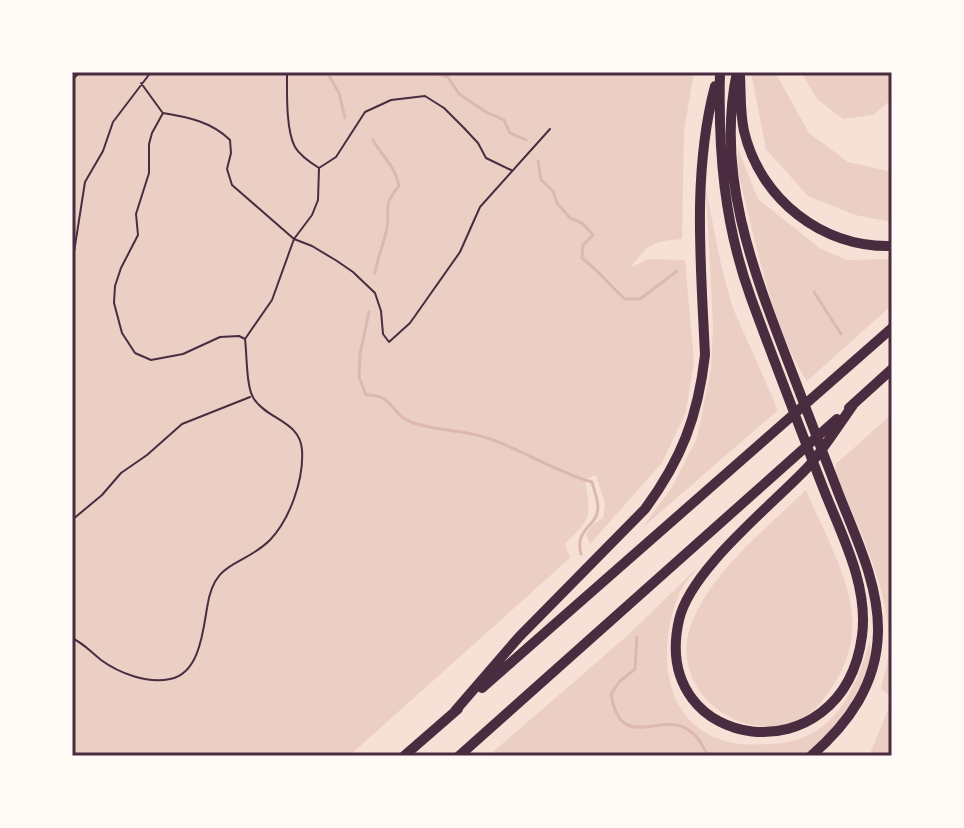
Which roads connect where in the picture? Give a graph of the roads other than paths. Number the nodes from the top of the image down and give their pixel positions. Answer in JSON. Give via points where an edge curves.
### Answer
{"nodes":[{"id":1,"x":719,"y":72,"type":"edge"},
{"id":2,"x":739,"y":72,"type":"edge"},
{"id":3,"x":892,"y":246,"type":"edge"},
{"id":4,"x":892,"y":328,"type":"edge"},
{"id":5,"x":784,"y":367,"type":"junction"},
{"id":6,"x":892,"y":369,"type":"edge"},
{"id":7,"x":853,"y":405,"type":"junction"},
{"id":8,"x":455,"y":711,"type":"junction"},
{"id":9,"x":404,"y":756,"type":"edge"},
{"id":10,"x":459,"y":756,"type":"edge"},
{"id":11,"x":811,"y":756,"type":"edge"}],
"edges":[{"from":1,"to":5,"type":"highway","via":[[727,214],[750,296]]},
{"from":1,"to":8,"type":"highway","via":[[701,180],[705,355],[684,447],[645,509],[519,637]]},
{"from":2,"to":3,"type":"highway","via":[[745,132],[758,167],[778,197],[804,220],[835,236]]},
{"from":2,"to":5,"type":"highway","via":[[732,117],[736,201]]},
{"from":4,"to":8,"type":"highway"},
{"from":5,"to":7,"type":"highway","via":[[823,488],[850,557],[861,600],[862,635],[845,684],[824,710],[799,726],[762,734],[723,724],[698,704],[683,679],[676,654],[681,612],[702,577],[810,465]]},
{"from":5,"to":11,"type":"highway","via":[[834,483],[870,579],[876,610],[877,644],[863,696],[845,724]]},
{"from":6,"to":7,"type":"highway"},
{"from":7,"to":10,"type":"highway"},
{"from":8,"to":9,"type":"highway"}]}
